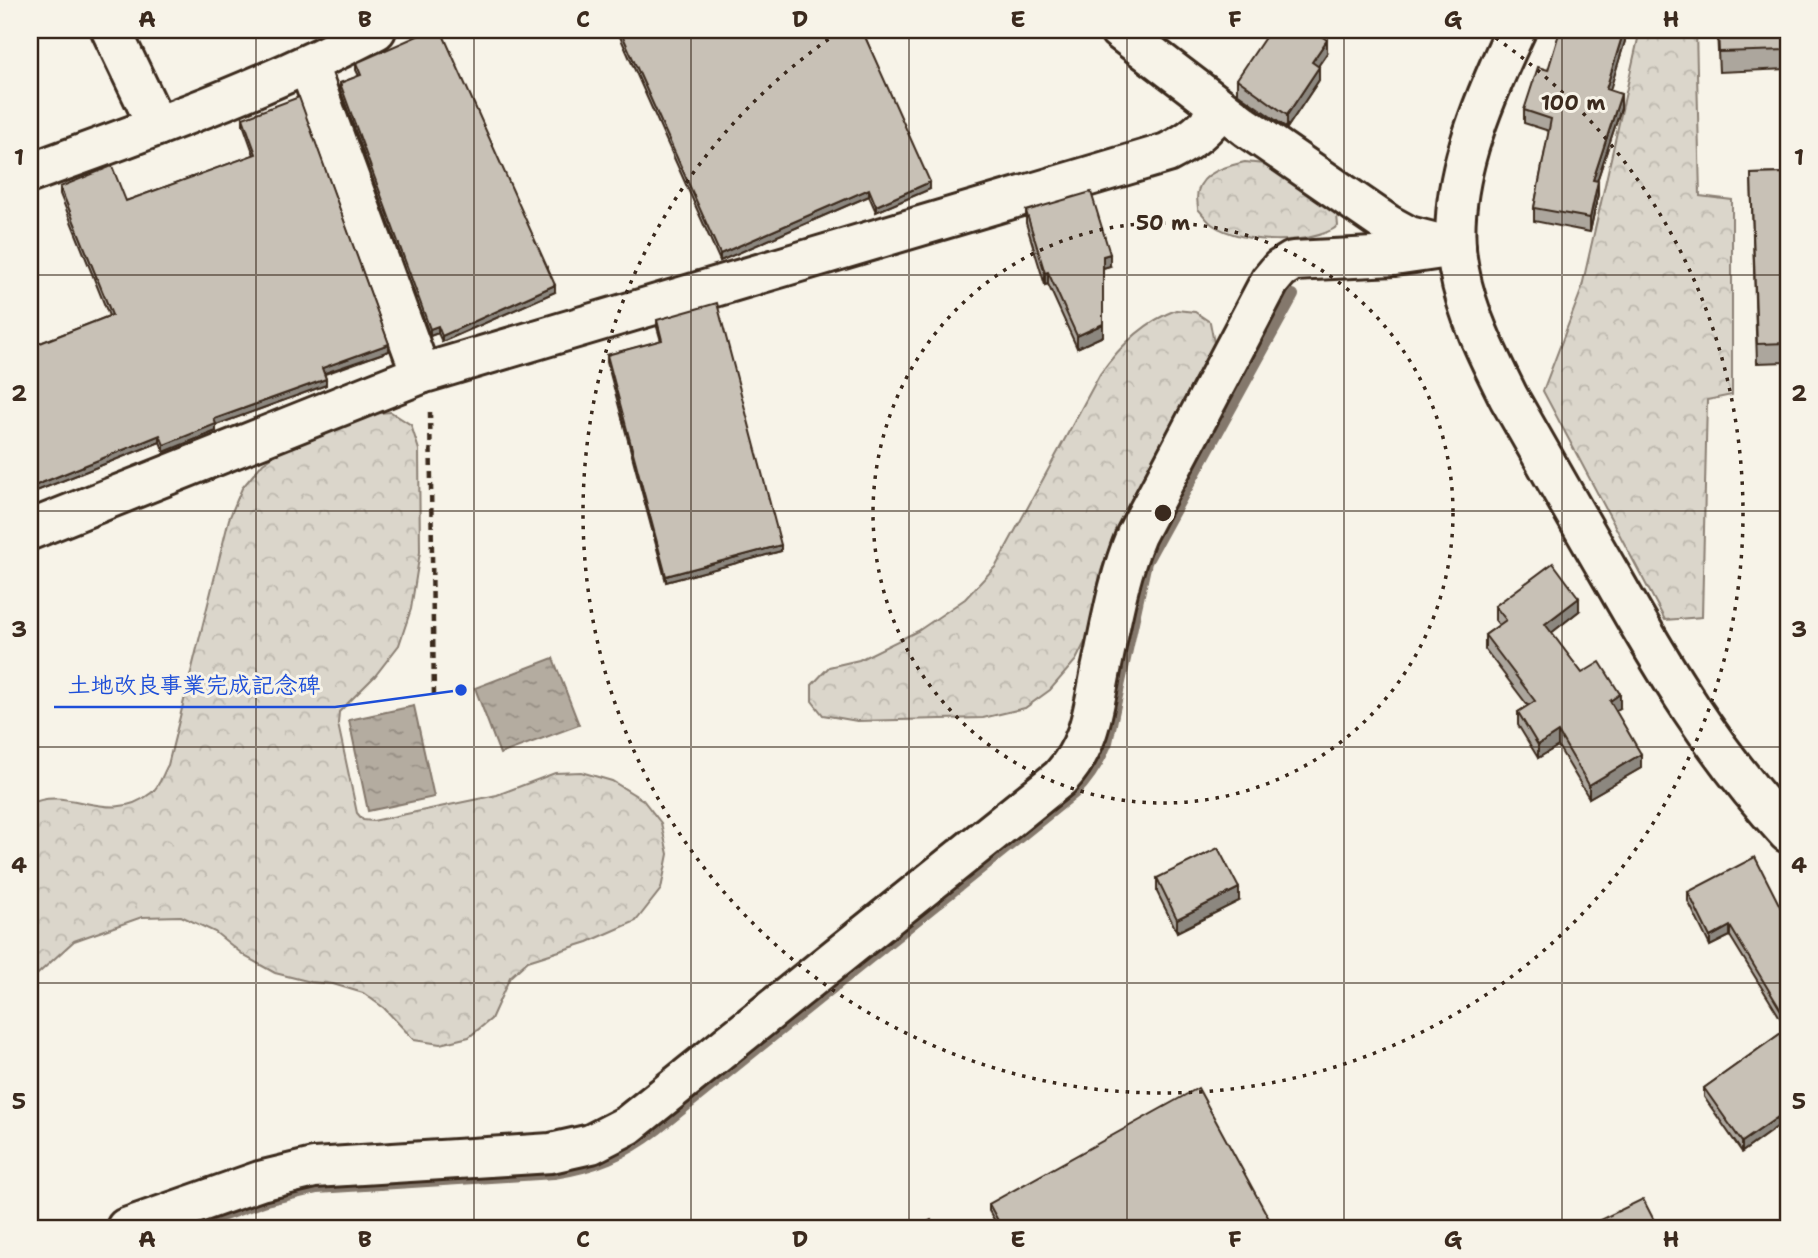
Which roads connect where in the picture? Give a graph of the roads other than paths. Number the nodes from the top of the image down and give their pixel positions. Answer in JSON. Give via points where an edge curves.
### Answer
{"nodes":[{"id":1,"x":111,"y":30,"type":"edge"},
{"id":2,"x":376,"y":30,"type":"edge"},
{"id":3,"x":1119,"y":30,"type":"edge"},
{"id":4,"x":1516,"y":30,"type":"edge"},
{"id":5,"x":308,"y":65,"type":"junction"},
{"id":6,"x":1221,"y":108,"type":"junction"},
{"id":7,"x":157,"y":126,"type":"junction"},
{"id":8,"x":30,"y":173,"type":"edge"},
{"id":9,"x":1456,"y":247,"type":"junction"},
{"id":10,"x":421,"y":374,"type":"junction"},
{"id":11,"x":30,"y":530,"type":"edge"},
{"id":12,"x":1788,"y":833,"type":"edge"},
{"id":13,"x":126,"y":1228,"type":"edge"}],
"edges":[{"from":1,"to":7,"type":"street"},
{"from":2,"to":5,"type":"street"},
{"from":3,"to":6,"type":"street"},
{"from":4,"to":9,"type":"street","via":[[1477,121],[1457,202]]},
{"from":5,"to":7,"type":"street"},
{"from":5,"to":10,"type":"street"},
{"from":6,"to":9,"type":"street","via":[[1387,224],[1409,236]]},
{"from":6,"to":10,"type":"street","via":[[1198,135],[1167,153]]},
{"from":7,"to":8,"type":"street"},
{"from":9,"to":12,"type":"street","via":[[1472,314],[1509,398],[1673,683],[1705,732]]},
{"from":9,"to":13,"type":"street","via":[[1394,256],[1308,259],[1280,269],[1131,545],[1087,736],[1072,766],[645,1113],[610,1136],[572,1150],[314,1168],[260,1181]]},
{"from":10,"to":11,"type":"street"}]}
